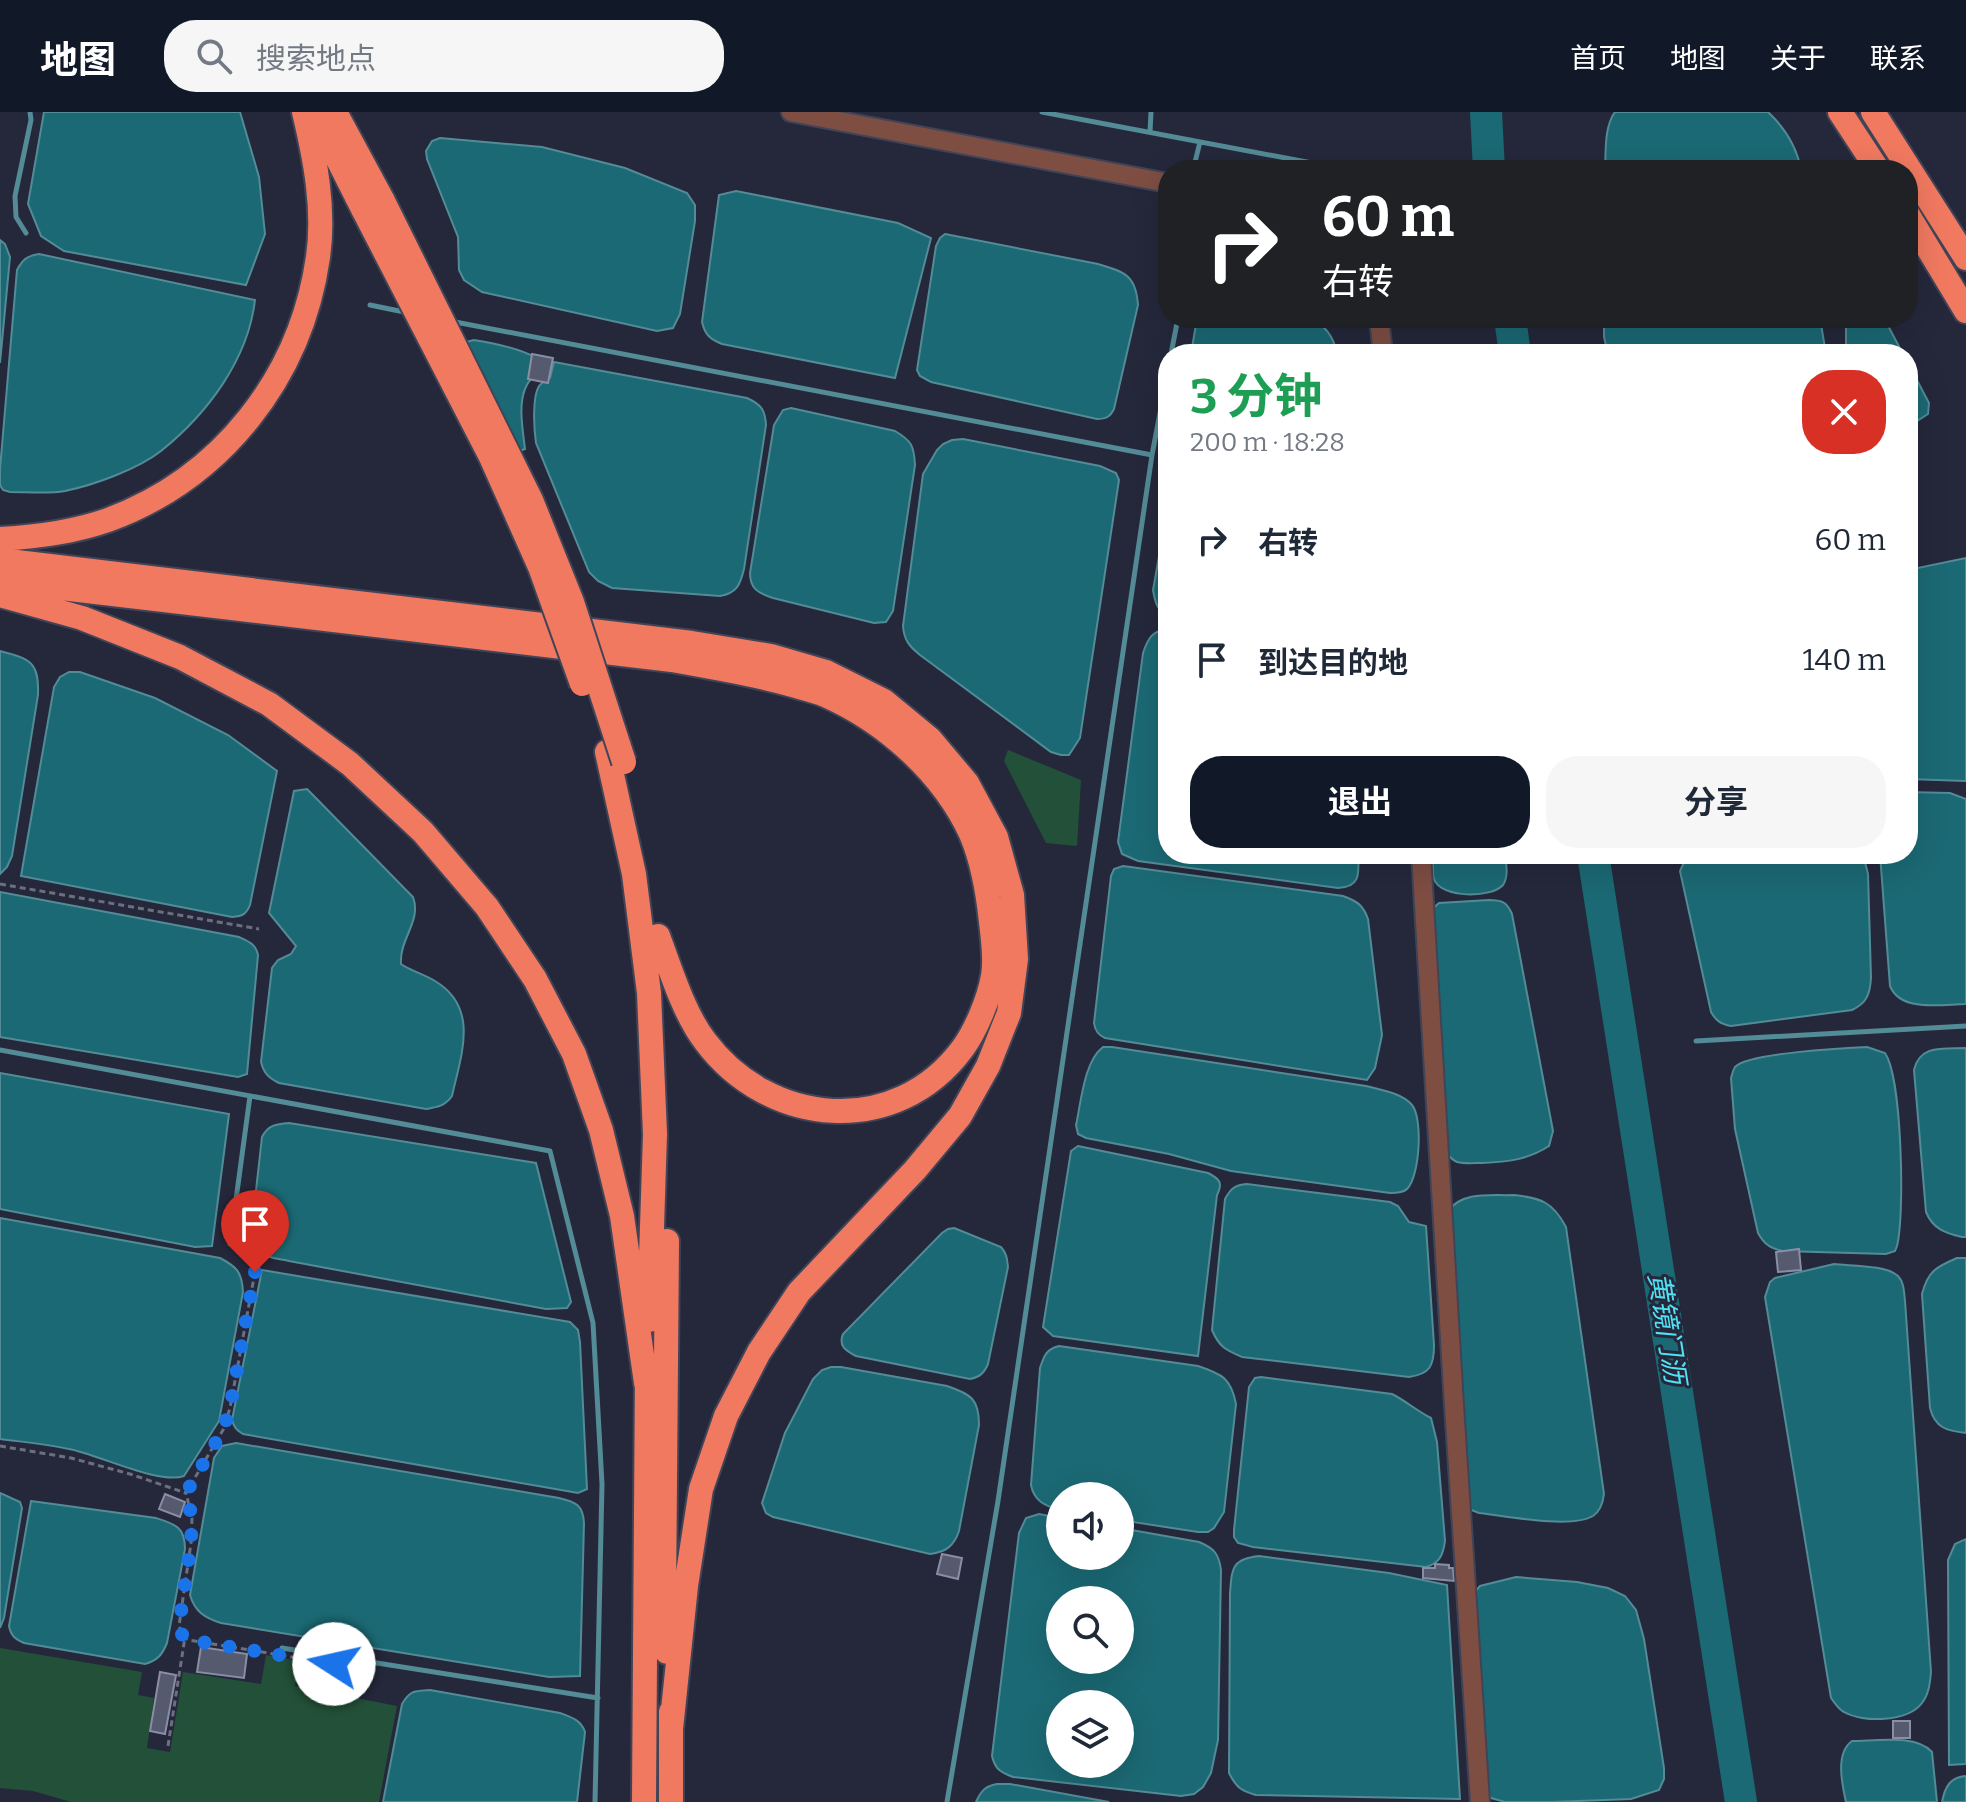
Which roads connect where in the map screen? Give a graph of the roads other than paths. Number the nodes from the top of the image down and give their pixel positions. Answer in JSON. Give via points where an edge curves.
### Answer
{"nodes":[{"id":1,"x":304,"y":112,"type":"edge"},
{"id":2,"x":314,"y":112,"type":"edge"},
{"id":3,"x":335,"y":112,"type":"edge"},
{"id":4,"x":791,"y":112,"type":"edge"},
{"id":5,"x":1840,"y":112,"type":"edge"},
{"id":6,"x":1873,"y":112,"type":"edge"},
{"id":7,"x":1871,"y":160,"type":"edge"},
{"id":8,"x":1904,"y":160,"type":"edge"},
{"id":9,"x":1158,"y":181,"type":"edge"},
{"id":10,"x":1918,"y":183,"type":"edge"},
{"id":11,"x":373,"y":206,"type":"junction"},
{"id":12,"x":1918,"y":232,"type":"edge"},
{"id":13,"x":1966,"y":258,"type":"edge"},
{"id":14,"x":1966,"y":311,"type":"edge"},
{"id":15,"x":0,"y":539,"type":"edge"},
{"id":16,"x":0,"y":560,"type":"edge"},
{"id":17,"x":0,"y":582,"type":"edge"},
{"id":18,"x":0,"y":595,"type":"edge"},
{"id":19,"x":1422,"y":864,"type":"edge"},
{"id":20,"x":658,"y":936,"type":"junction"},
{"id":21,"x":662,"y":1133,"type":"junction"},
{"id":22,"x":646,"y":1383,"type":"junction"},
{"id":23,"x":671,"y":1729,"type":"junction"},
{"id":24,"x":644,"y":1802,"type":"edge"},
{"id":25,"x":671,"y":1802,"type":"edge"},
{"id":26,"x":1480,"y":1802,"type":"edge"}],
"edges":[{"from":1,"to":15,"type":"highway","via":[[319,200],[318,255],[291,352],[259,405],[225,447],[149,503],[105,521]]},
{"from":2,"to":11,"type":"highway"},
{"from":3,"to":11,"type":"highway"},
{"from":4,"to":9,"type":"street"},
{"from":5,"to":7,"type":"highway"},
{"from":6,"to":8,"type":"highway"},
{"from":10,"to":13,"type":"highway"},
{"from":11,"to":20,"type":"highway","bridge":true,"via":[[531,500],[572,602],[624,762]]},
{"from":11,"to":21,"type":"highway","bridge":true,"via":[[540,567],[607,752],[634,874]]},
{"from":12,"to":14,"type":"highway"},
{"from":16,"to":23,"type":"highway","via":[[771,656],[826,672],[884,701],[930,739],[967,783],[996,837],[1012,895],[1016,959],[1009,1013],[960,1116],[799,1292],[759,1352],[726,1416],[701,1489]]},
{"from":17,"to":20,"type":"highway","via":[[672,660],[823,694],[871,719],[911,752],[945,791],[971,835],[988,887],[993,976],[980,1017],[963,1048],[941,1072],[895,1101],[859,1112],[818,1111],[779,1100],[740,1079],[704,1040]]},
{"from":18,"to":22,"type":"highway","via":[[82,618],[180,657],[269,704],[350,764],[423,832],[487,907],[535,979],[574,1054],[601,1130],[622,1216]]},
{"from":19,"to":26,"type":"street"},
{"from":20,"to":21,"type":"highway"},
{"from":21,"to":22,"type":"highway"},
{"from":21,"to":23,"type":"highway","via":[[664,1598]]},
{"from":22,"to":24,"type":"highway"},
{"from":23,"to":25,"type":"highway"}]}
